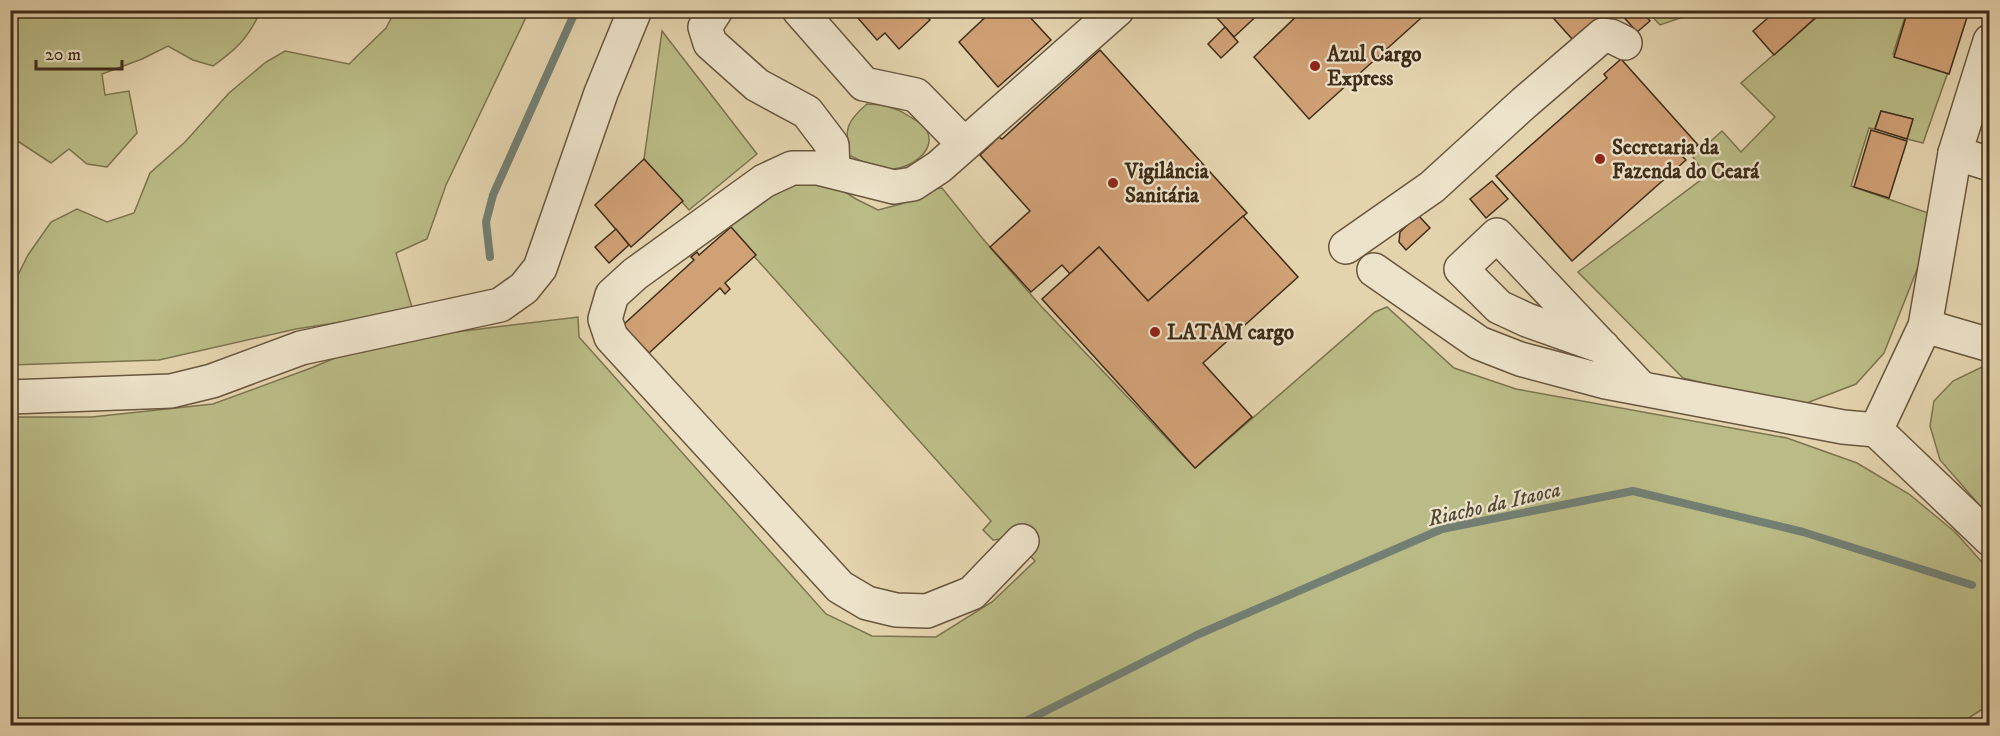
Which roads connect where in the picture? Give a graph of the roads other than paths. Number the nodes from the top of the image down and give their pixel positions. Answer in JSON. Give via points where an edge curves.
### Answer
{"nodes":[{"id":1,"x":634,"y":10,"type":"edge"},
{"id":2,"x":716,"y":10,"type":"edge"},
{"id":3,"x":799,"y":10,"type":"edge"},
{"id":4,"x":1117,"y":10,"type":"edge"},
{"id":5,"x":1989,"y":41,"type":"edge"},
{"id":6,"x":1625,"y":43,"type":"dead end"},
{"id":7,"x":964,"y":144,"type":"junction"},
{"id":8,"x":1955,"y":153,"type":"junction"},
{"id":9,"x":1989,"y":164,"type":"edge"},
{"id":10,"x":833,"y":171,"type":"junction"},
{"id":11,"x":1346,"y":247,"type":"dead end"},
{"id":12,"x":1374,"y":270,"type":"dead end"},
{"id":13,"x":1925,"y":326,"type":"junction"},
{"id":14,"x":1989,"y":345,"type":"edge"},
{"id":15,"x":1603,"y":347,"type":"dead end"},
{"id":16,"x":1641,"y":388,"type":"junction"},
{"id":17,"x":10,"y":397,"type":"edge"},
{"id":18,"x":1876,"y":430,"type":"junction"},
{"id":19,"x":1987,"y":538,"type":"edge"},
{"id":20,"x":1022,"y":541,"type":"dead end"}],
"edges":[{"from":1,"to":17,"type":"lane","via":[[540,268],[524,288],[500,305],[302,348],[212,381],[171,391]]},
{"from":2,"to":10,"type":"lane","via":[[705,27],[710,43],[757,85],[807,112],[832,145]]},
{"from":3,"to":7,"type":"lane","via":[[864,84],[916,95]]},
{"from":4,"to":7,"type":"lane"},
{"from":5,"to":8,"type":"lane"},
{"from":6,"to":11,"type":"lane","via":[[1603,35],[1432,187]]},
{"from":7,"to":10,"type":"lane","via":[[913,184],[894,187]]},
{"from":8,"to":9,"type":"lane"},
{"from":8,"to":13,"type":"lane"},
{"from":10,"to":20,"type":"lane","via":[[792,168],[764,181],[635,274],[612,295],[605,319],[611,337],[840,587],[867,603],[896,610],[927,611],[972,593]]},
{"from":12,"to":16,"type":"lane","via":[[1479,343],[1520,360]]},
{"from":13,"to":14,"type":"lane"},
{"from":13,"to":18,"type":"lane"},
{"from":15,"to":16,"type":"lane"},
{"from":16,"to":18,"type":"lane","via":[[1843,428]]},
{"from":18,"to":19,"type":"lane"}]}
